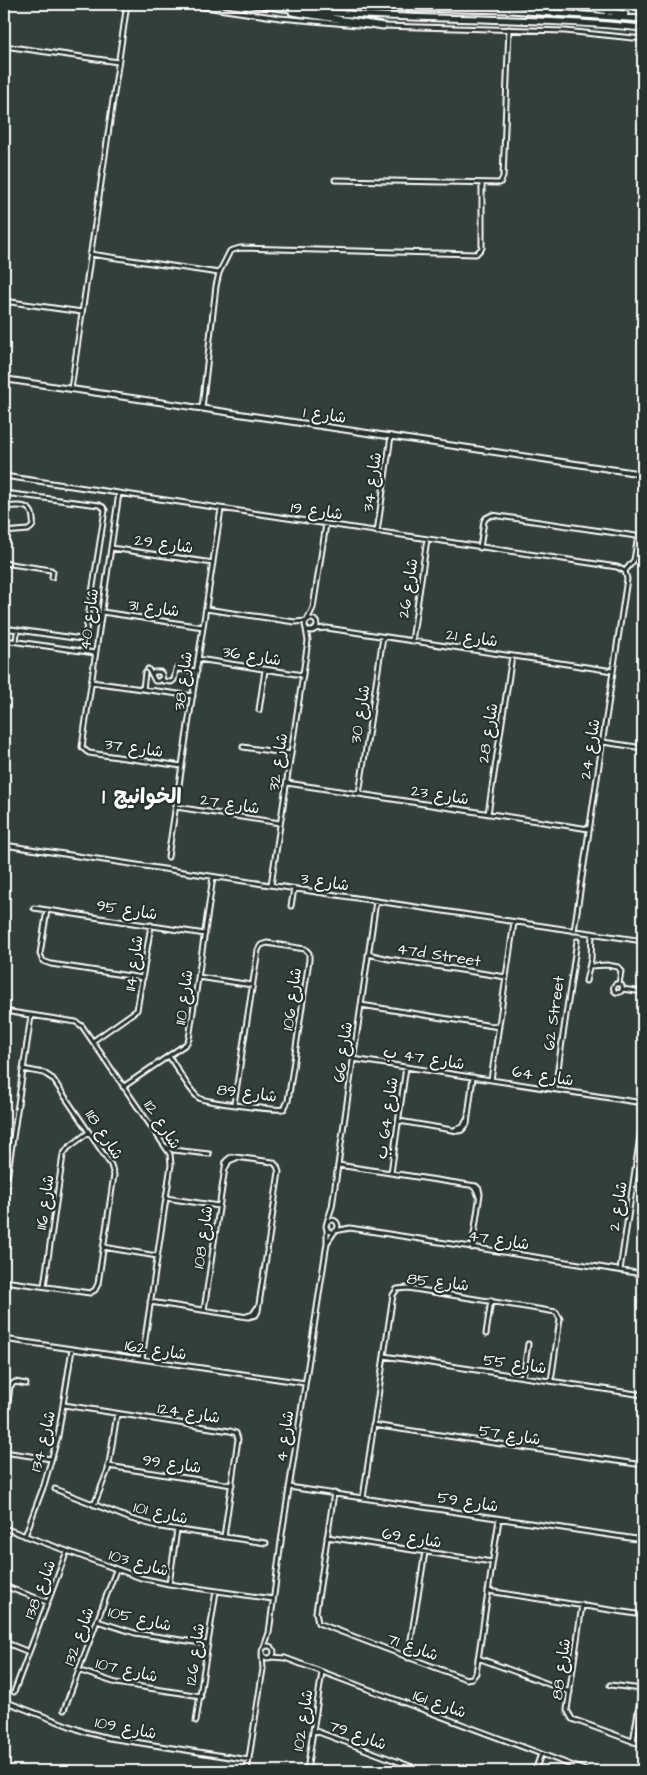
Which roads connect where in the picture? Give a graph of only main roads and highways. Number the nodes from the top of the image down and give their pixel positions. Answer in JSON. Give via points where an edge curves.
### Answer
{"nodes":[{"id":1,"x":253,"y":4,"type":"edge"},
{"id":2,"x":326,"y":4,"type":"edge"},
{"id":3,"x":570,"y":4,"type":"edge"},
{"id":4,"x":607,"y":4,"type":"edge"},
{"id":5,"x":283,"y":8,"type":"junction"},
{"id":6,"x":608,"y":12,"type":"junction"},
{"id":7,"x":643,"y":19,"type":"edge"},
{"id":8,"x":383,"y":26,"type":"road end"},
{"id":9,"x":643,"y":28,"type":"edge"}],
"edges":[{"from":1,"to":5,"type":"highway"},
{"from":2,"to":7,"type":"highway","via":[[510,10]]},
{"from":3,"to":6,"type":"highway"},
{"from":4,"to":6,"type":"highway"},
{"from":5,"to":8,"type":"highway"},
{"from":5,"to":9,"type":"highway"},
{"from":6,"to":7,"type":"highway"}]}
